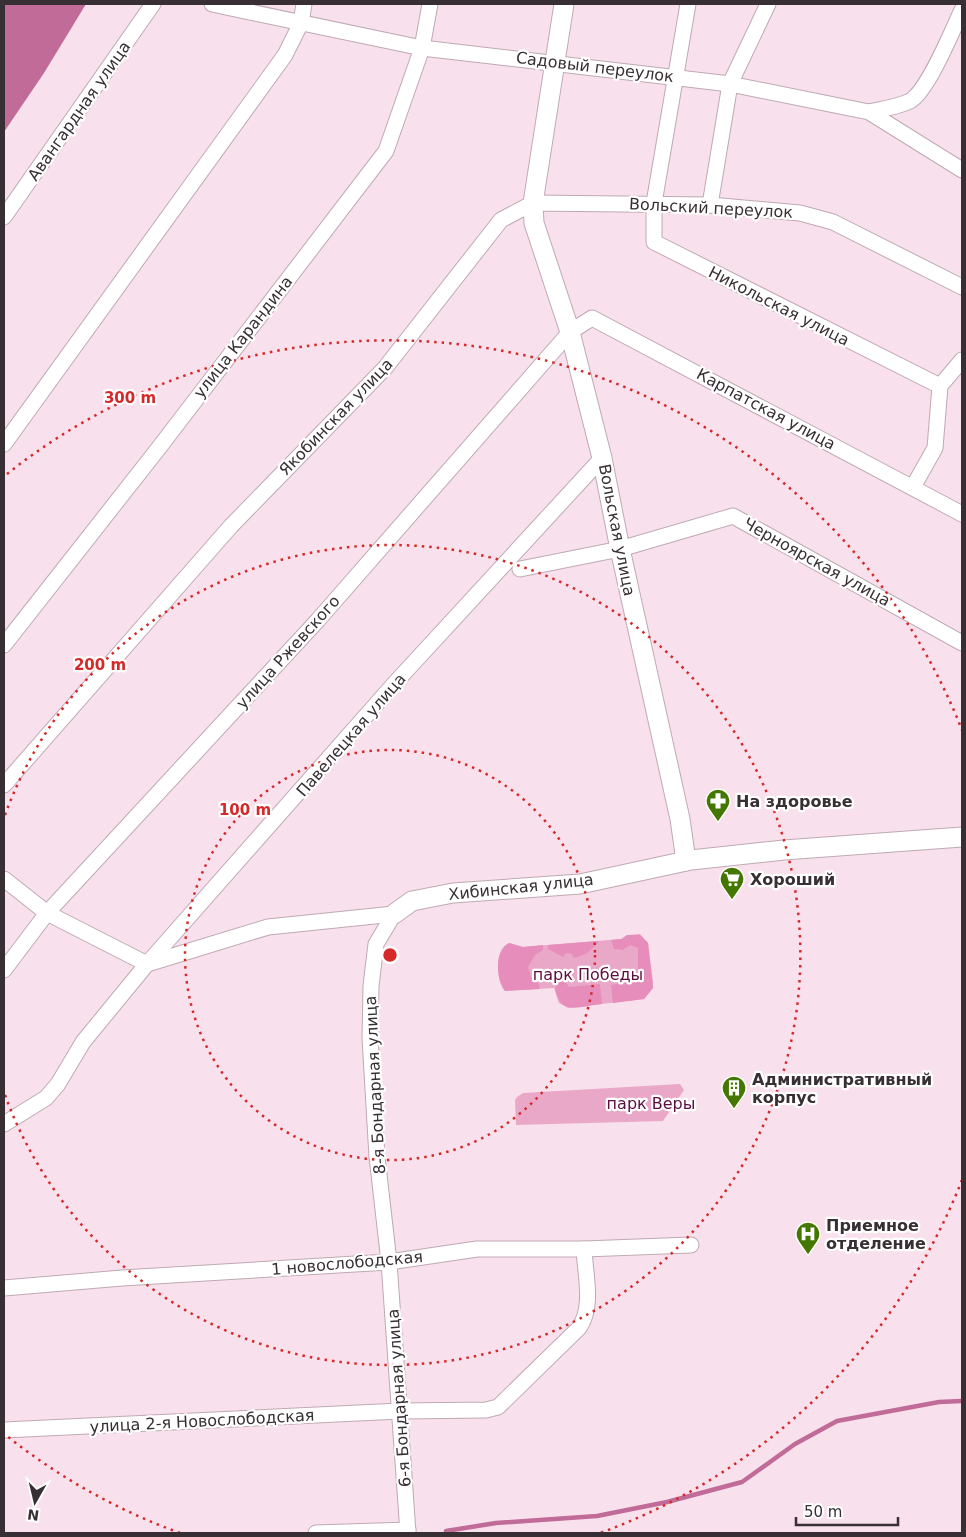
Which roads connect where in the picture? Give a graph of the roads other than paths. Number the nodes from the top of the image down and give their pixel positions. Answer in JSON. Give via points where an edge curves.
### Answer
{"nodes":[{"id":1,"x":153,"y":4,"type":"edge"},
{"id":2,"x":212,"y":4,"type":"edge"},
{"id":3,"x":304,"y":4,"type":"edge"},
{"id":4,"x":430,"y":4,"type":"edge"},
{"id":5,"x":564,"y":4,"type":"edge"},
{"id":6,"x":688,"y":4,"type":"edge"},
{"id":7,"x":768,"y":4,"type":"edge"},
{"id":8,"x":962,"y":10,"type":"edge"},
{"id":9,"x":301,"y":23,"type":"junction"},
{"id":10,"x":422,"y":48,"type":"junction"},
{"id":11,"x":554,"y":61,"type":"junction"},
{"id":12,"x":675,"y":77,"type":"junction"},
{"id":13,"x":730,"y":84,"type":"junction"},
{"id":14,"x":869,"y":112,"type":"junction"},
{"id":15,"x":962,"y":170,"type":"edge"},
{"id":16,"x":533,"y":203,"type":"junction"},
{"id":17,"x":654,"y":203,"type":"junction"},
{"id":18,"x":710,"y":205,"type":"junction"},
{"id":19,"x":4,"y":217,"type":"edge"},
{"id":20,"x":962,"y":287,"type":"edge"},
{"id":21,"x":570,"y":332,"type":"junction"},
{"id":22,"x":962,"y":360,"type":"edge"},
{"id":23,"x":940,"y":386,"type":"junction"},
{"id":24,"x":4,"y":444,"type":"edge"},
{"id":25,"x":602,"y":458,"type":"junction"},
{"id":26,"x":913,"y":487,"type":"junction"},
{"id":27,"x":962,"y":514,"type":"edge"},
{"id":28,"x":620,"y":549,"type":"junction"},
{"id":29,"x":520,"y":569,"type":"dead end"},
{"id":30,"x":962,"y":643,"type":"edge"},
{"id":31,"x":4,"y":645,"type":"edge"},
{"id":32,"x":4,"y":785,"type":"edge"},
{"id":33,"x":962,"y":837,"type":"edge"},
{"id":34,"x":686,"y":861,"type":"junction"},
{"id":35,"x":4,"y":879,"type":"edge"},
{"id":36,"x":47,"y":913,"type":"junction"},
{"id":37,"x":394,"y":914,"type":"junction"},
{"id":38,"x":147,"y":964,"type":"junction"},
{"id":39,"x":4,"y":970,"type":"edge"},
{"id":40,"x":4,"y":1124,"type":"edge"},
{"id":41,"x":691,"y":1245,"type":"dead end"},
{"id":42,"x":584,"y":1250,"type":"junction"},
{"id":43,"x":389,"y":1262,"type":"junction"},
{"id":44,"x":4,"y":1288,"type":"edge"},
{"id":45,"x":400,"y":1411,"type":"junction"},
{"id":46,"x":4,"y":1430,"type":"edge"},
{"id":47,"x":408,"y":1531,"type":"edge"},
{"id":48,"x":316,"y":1533,"type":"edge"}],
"edges":[{"from":1,"to":19,"type":"street","name":"Авангардная улица"},
{"from":2,"to":9,"type":"street","name":"Садовый переулок"},
{"from":3,"to":9,"type":"street"},
{"from":4,"to":10,"type":"street","name":"улица Карандина"},
{"from":5,"to":11,"type":"street"},
{"from":6,"to":12,"type":"street"},
{"from":7,"to":13,"type":"street"},
{"from":8,"to":14,"type":"street","via":[[931,74],[916,97],[909,102]]},
{"from":9,"to":10,"type":"street","name":"Садовый переулок"},
{"from":9,"to":24,"type":"street","via":[[285,55]]},
{"from":10,"to":11,"type":"street","name":"Садовый переулок"},
{"from":10,"to":31,"type":"street","name":"улица Карандина","via":[[386,151]]},
{"from":11,"to":12,"type":"street","name":"Садовый переулок"},
{"from":11,"to":16,"type":"street"},
{"from":12,"to":13,"type":"street","name":"Садовый переулок"},
{"from":12,"to":17,"type":"street"},
{"from":13,"to":14,"type":"street","name":"Садовый переулок"},
{"from":13,"to":18,"type":"street"},
{"from":14,"to":15,"type":"street","name":"Садовый переулок"},
{"from":16,"to":17,"type":"street","name":"Вольский переулок"},
{"from":16,"to":21,"type":"street","name":"Вольская улица","via":[[534,223]]},
{"from":16,"to":32,"type":"street","name":"Якобинская улица","via":[[501,220],[385,368],[231,526]]},
{"from":17,"to":18,"type":"street","name":"Вольский переулок"},
{"from":17,"to":23,"type":"street","name":"Никольская улица","via":[[652,238],[656,245]]},
{"from":18,"to":20,"type":"street","name":"Вольский переулок","via":[[818,217]]},
{"from":21,"to":25,"type":"street","name":"Вольская улица"},
{"from":21,"to":26,"type":"street","name":"Карпатская улица","via":[[592,318]]},
{"from":21,"to":36,"type":"street","name":"улица Ржевского","via":[[318,620]]},
{"from":22,"to":23,"type":"street"},
{"from":23,"to":26,"type":"street","via":[[935,448]]},
{"from":25,"to":28,"type":"street","name":"Вольская улица"},
{"from":25,"to":38,"type":"street","name":"Павелецкая улица","via":[[394,684]]},
{"from":26,"to":27,"type":"street","name":"Карпатская улица"},
{"from":28,"to":29,"type":"street","name":"Черноярская улица"},
{"from":28,"to":30,"type":"street","name":"Черноярская улица","via":[[733,516]]},
{"from":28,"to":34,"type":"street","name":"Вольская улица","via":[[680,818]]},
{"from":33,"to":34,"type":"street","name":"Хибинская улица"},
{"from":34,"to":37,"type":"street","name":"Хибинская улица","via":[[580,884],[453,893],[412,901]]},
{"from":35,"to":36,"type":"street"},
{"from":36,"to":38,"type":"street"},
{"from":36,"to":39,"type":"street","name":"улица Ржевского"},
{"from":37,"to":38,"type":"street","name":"Хибинская улица","via":[[268,927]]},
{"from":37,"to":43,"type":"street","name":"8-я Бондарная улица","via":[[376,944],[370,986],[377,1157]]},
{"from":38,"to":40,"type":"street","name":"Павелецкая улица","via":[[83,1042],[46,1098]]},
{"from":41,"to":42,"type":"street","name":"1 новослободская"},
{"from":42,"to":43,"type":"street","name":"1 новослободская","via":[[477,1249]]},
{"from":42,"to":45,"type":"street","name":"улица 2-я Новослободская","via":[[585,1318],[579,1328],[506,1401],[486,1410]]},
{"from":43,"to":44,"type":"street","name":"1 новослободская"},
{"from":43,"to":45,"type":"street","name":"6-я Бондарная улица"},
{"from":45,"to":46,"type":"street","name":"улица 2-я Новослободская"},
{"from":45,"to":47,"type":"street","name":"6-я Бондарная улица"},
{"from":47,"to":48,"type":"street"}]}
